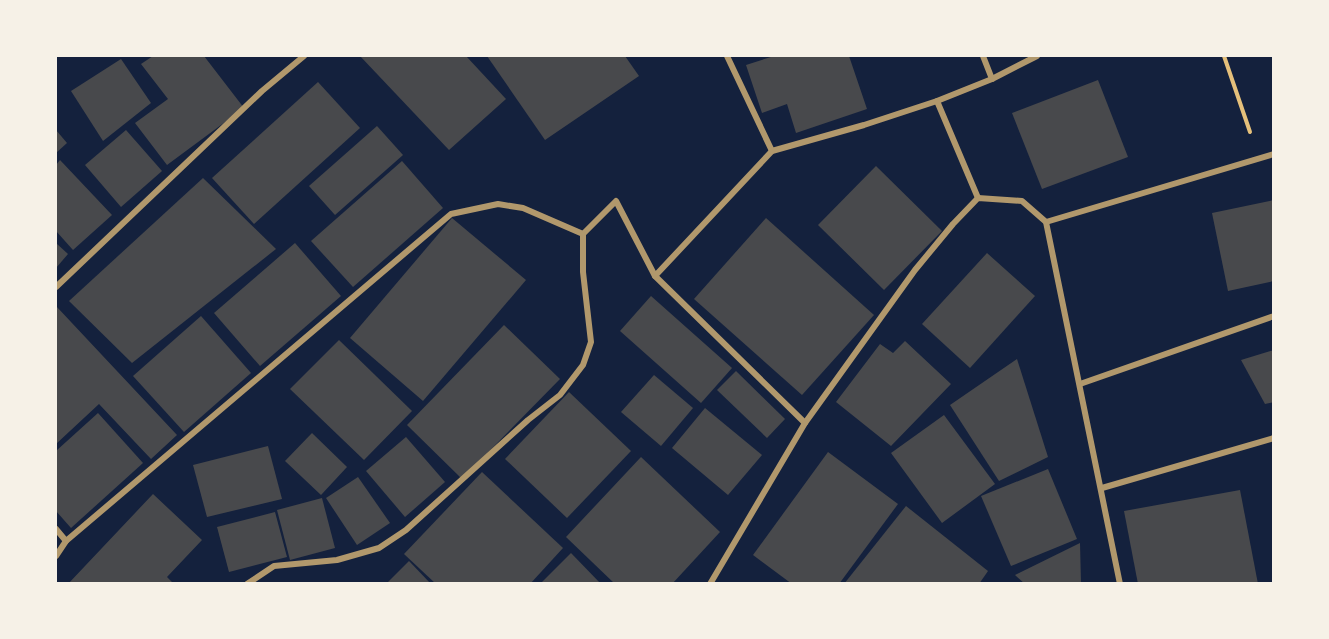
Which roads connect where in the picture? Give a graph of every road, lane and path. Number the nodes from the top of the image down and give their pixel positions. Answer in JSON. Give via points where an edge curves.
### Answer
{"nodes":[{"id":1,"x":304,"y":56,"type":"edge"},
{"id":2,"x":727,"y":56,"type":"edge"},
{"id":3,"x":983,"y":56,"type":"edge"},
{"id":4,"x":1037,"y":56,"type":"edge"},
{"id":5,"x":1224,"y":56,"type":"edge"},
{"id":6,"x":992,"y":79,"type":"junction"},
{"id":7,"x":937,"y":101,"type":"junction"},
{"id":8,"x":772,"y":151,"type":"junction"},
{"id":9,"x":1274,"y":154,"type":"edge"},
{"id":10,"x":1259,"y":158,"type":"junction"},
{"id":11,"x":978,"y":198,"type":"junction"},
{"id":12,"x":1046,"y":222,"type":"junction"},
{"id":13,"x":583,"y":234,"type":"junction"},
{"id":14,"x":655,"y":276,"type":"junction"},
{"id":15,"x":56,"y":287,"type":"edge"},
{"id":16,"x":1274,"y":316,"type":"edge"},
{"id":17,"x":1080,"y":384,"type":"junction"},
{"id":18,"x":805,"y":423,"type":"junction"},
{"id":19,"x":1274,"y":438,"type":"edge"},
{"id":20,"x":1102,"y":488,"type":"junction"},
{"id":21,"x":56,"y":529,"type":"edge"},
{"id":22,"x":66,"y":541,"type":"junction"},
{"id":23,"x":56,"y":556,"type":"edge"},
{"id":24,"x":713,"y":583,"type":"edge"},
{"id":25,"x":247,"y":584,"type":"edge"},
{"id":26,"x":1120,"y":584,"type":"edge"}],
"edges":[{"from":1,"to":15,"type":"street","via":[[262,91]]},
{"from":2,"to":8,"type":"street"},
{"from":3,"to":6,"type":"street"},
{"from":4,"to":6,"type":"street"},
{"from":5,"to":10,"type":"path"},
{"from":6,"to":7,"type":"street"},
{"from":7,"to":8,"type":"street"},
{"from":7,"to":11,"type":"street"},
{"from":8,"to":14,"type":"street"},
{"from":9,"to":10,"type":"street"},
{"from":10,"to":12,"type":"street"},
{"from":11,"to":12,"type":"street","via":[[1022,201]]},
{"from":11,"to":18,"type":"street","via":[[915,270]]},
{"from":12,"to":17,"type":"street"},
{"from":13,"to":14,"type":"street","via":[[616,201]]},
{"from":13,"to":22,"type":"street","via":[[523,208],[498,204],[451,214]]},
{"from":13,"to":25,"type":"street","via":[[591,342],[583,365],[560,395],[406,530],[380,548],[337,560],[274,566]]},
{"from":14,"to":18,"type":"street"},
{"from":16,"to":17,"type":"street"},
{"from":17,"to":20,"type":"street"},
{"from":18,"to":24,"type":"street"},
{"from":19,"to":20,"type":"street"},
{"from":20,"to":26,"type":"street"},
{"from":21,"to":22,"type":"street"},
{"from":22,"to":23,"type":"street"}]}
